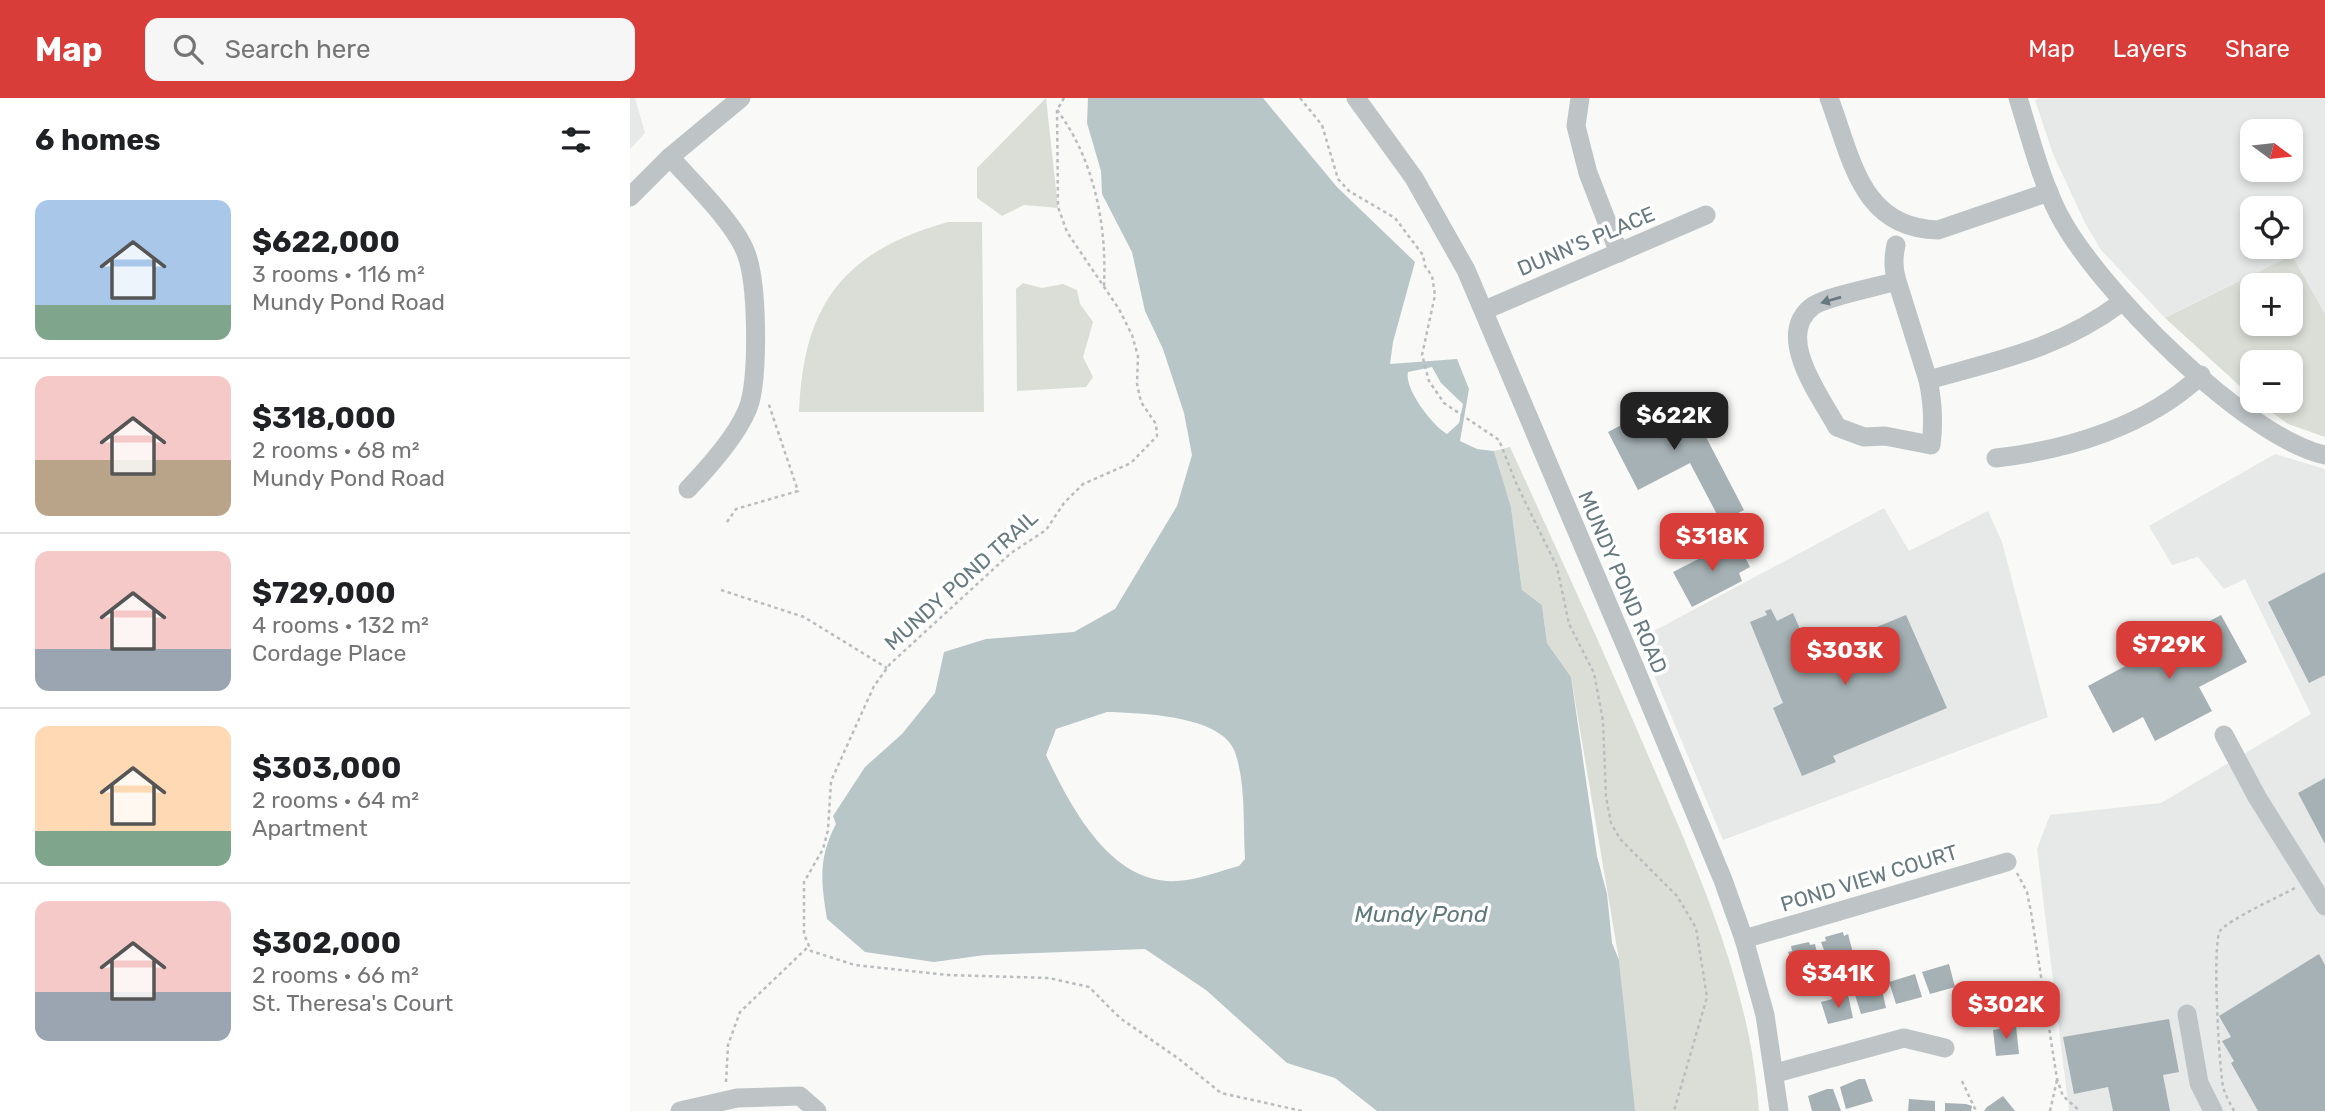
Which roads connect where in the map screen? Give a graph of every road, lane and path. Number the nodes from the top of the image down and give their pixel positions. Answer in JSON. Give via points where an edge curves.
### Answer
{"nodes":[{"id":1,"x":741,"y":98,"type":"edge"},
{"id":2,"x":1064,"y":98,"type":"edge"},
{"id":3,"x":1300,"y":98,"type":"edge"},
{"id":4,"x":1356,"y":98,"type":"edge"},
{"id":5,"x":1580,"y":98,"type":"edge"},
{"id":6,"x":1829,"y":98,"type":"edge"},
{"id":7,"x":2018,"y":98,"type":"edge"},
{"id":8,"x":1057,"y":110,"type":"junction"},
{"id":9,"x":670,"y":157,"type":"junction"},
{"id":10,"x":2049,"y":192,"type":"junction"},
{"id":11,"x":630,"y":197,"type":"edge"},
{"id":12,"x":1706,"y":215,"type":"dead end"},
{"id":13,"x":1896,"y":245,"type":"dead end"},
{"id":14,"x":1619,"y":253,"type":"junction"},
{"id":15,"x":1897,"y":281,"type":"junction"},
{"id":16,"x":1104,"y":287,"type":"junction"},
{"id":17,"x":2122,"y":302,"type":"junction"},
{"id":18,"x":1485,"y":310,"type":"junction"},
{"id":19,"x":2201,"y":375,"type":"junction"},
{"id":20,"x":1928,"y":380,"type":"junction"},
{"id":21,"x":767,"y":400,"type":"dead end"},
{"id":22,"x":2325,"y":455,"type":"edge"},
{"id":23,"x":1996,"y":458,"type":"dead end"},
{"id":24,"x":688,"y":489,"type":"dead end"},
{"id":25,"x":727,"y":522,"type":"dead end"},
{"id":26,"x":721,"y":590,"type":"dead end"},
{"id":27,"x":887,"y":668,"type":"junction"},
{"id":28,"x":2224,"y":735,"type":"dead end"},
{"id":29,"x":2007,"y":862,"type":"joint"},
{"id":30,"x":2310,"y":880,"type":"junction"},
{"id":31,"x":2325,"y":906,"type":"edge"},
{"id":32,"x":1744,"y":939,"type":"junction"},
{"id":33,"x":809,"y":946,"type":"junction"},
{"id":34,"x":2187,"y":1014,"type":"dead end"},
{"id":35,"x":1945,"y":1048,"type":"dead end"},
{"id":36,"x":1776,"y":1073,"type":"junction"},
{"id":37,"x":2057,"y":1079,"type":"junction"},
{"id":38,"x":1962,"y":1081,"type":"dead end"},
{"id":39,"x":726,"y":1086,"type":"dead end"},
{"id":40,"x":680,"y":1111,"type":"edge"},
{"id":41,"x":817,"y":1111,"type":"edge"},
{"id":42,"x":1302,"y":1111,"type":"edge"},
{"id":43,"x":1674,"y":1111,"type":"edge"},
{"id":44,"x":1779,"y":1111,"type":"edge"},
{"id":45,"x":1976,"y":1111,"type":"edge"},
{"id":46,"x":2050,"y":1111,"type":"edge"},
{"id":47,"x":2080,"y":1111,"type":"edge"},
{"id":48,"x":2213,"y":1111,"type":"edge"},
{"id":49,"x":2234,"y":1111,"type":"edge"}],
"edges":[{"from":1,"to":9,"type":"street"},
{"from":2,"to":8,"type":"path"},
{"from":3,"to":43,"type":"path","via":[[1322,125],[1338,180],[1395,218],[1423,255],[1435,295],[1422,355],[1427,375],[1439,398],[1499,440],[1557,567],[1569,624],[1594,673],[1603,721],[1611,822],[1620,839],[1672,889],[1696,928],[1707,997]]},
{"from":4,"to":18,"type":"street","name":"MUNDY POND ROAD","via":[[1441,223]]},
{"from":5,"to":14,"type":"street","via":[[1576,127],[1588,173]]},
{"from":6,"to":10,"type":"street","via":[[1874,204],[1901,224],[1938,230]]},
{"from":7,"to":10,"type":"street"},
{"from":8,"to":16,"type":"path","via":[[1071,128],[1094,188],[1102,229]]},
{"from":8,"to":16,"type":"path","name":"MUNDY POND TRAIL","via":[[1058,206],[1067,232]]},
{"from":9,"to":11,"type":"street"},
{"from":9,"to":24,"type":"street","via":[[717,210],[746,253],[754,301],[750,404],[719,455]]},
{"from":10,"to":17,"type":"street","via":[[2076,242]]},
{"from":12,"to":14,"type":"street","name":"DUNN'S PLACE"},
{"from":13,"to":15,"type":"street"},
{"from":14,"to":18,"type":"street","name":"DUNN'S PLACE"},
{"from":15,"to":20,"type":"street"},
{"from":15,"to":20,"type":"street","one_way":true,"via":[[1815,305],[1801,318],[1796,332],[1799,353],[1837,428],[1850,435],[1931,445],[1934,415]]},
{"from":16,"to":27,"type":"path","name":"MUNDY POND TRAIL","via":[[1132,335],[1138,356],[1136,384],[1141,402],[1156,424],[1157,436],[1131,463],[1083,484],[1046,530],[1011,553]]},
{"from":17,"to":19,"type":"street"},
{"from":17,"to":20,"type":"street","via":[[2045,347]]},
{"from":18,"to":32,"type":"street","name":"MUNDY POND ROAD"},
{"from":19,"to":22,"type":"street","via":[[2273,434]]},
{"from":19,"to":23,"type":"street","via":[[2185,390],[2108,431],[2060,448]]},
{"from":21,"to":25,"type":"path","via":[[798,491],[736,509]]},
{"from":26,"to":27,"type":"path","via":[[804,617]]},
{"from":27,"to":33,"type":"path","name":"MUNDY POND TRAIL","via":[[858,718],[831,780],[828,830],[804,883],[801,909]]},
{"from":28,"to":30,"type":"street"},
{"from":29,"to":32,"type":"street","name":"POND VIEW COURT"},
{"from":29,"to":37,"type":"path","via":[[2027,892]]},
{"from":30,"to":31,"type":"street"},
{"from":30,"to":49,"type":"path","via":[[2226,925],[2217,939],[2222,1075]]},
{"from":32,"to":36,"type":"street","name":"MUNDY POND ROAD"},
{"from":33,"to":39,"type":"path","via":[[740,1012],[728,1045]]},
{"from":33,"to":42,"type":"path","via":[[833,961],[855,965],[948,975],[1049,978],[1089,987],[1120,1018],[1221,1093]]},
{"from":34,"to":48,"type":"street","via":[[2199,1083]]},
{"from":35,"to":36,"type":"street","via":[[1904,1038]]},
{"from":36,"to":44,"type":"street","name":"MUNDY POND ROAD"},
{"from":37,"to":46,"type":"path"},
{"from":37,"to":47,"type":"path","via":[[2063,1096]]},
{"from":38,"to":45,"type":"path"},
{"from":40,"to":41,"type":"street","via":[[737,1098],[800,1096]]}]}
